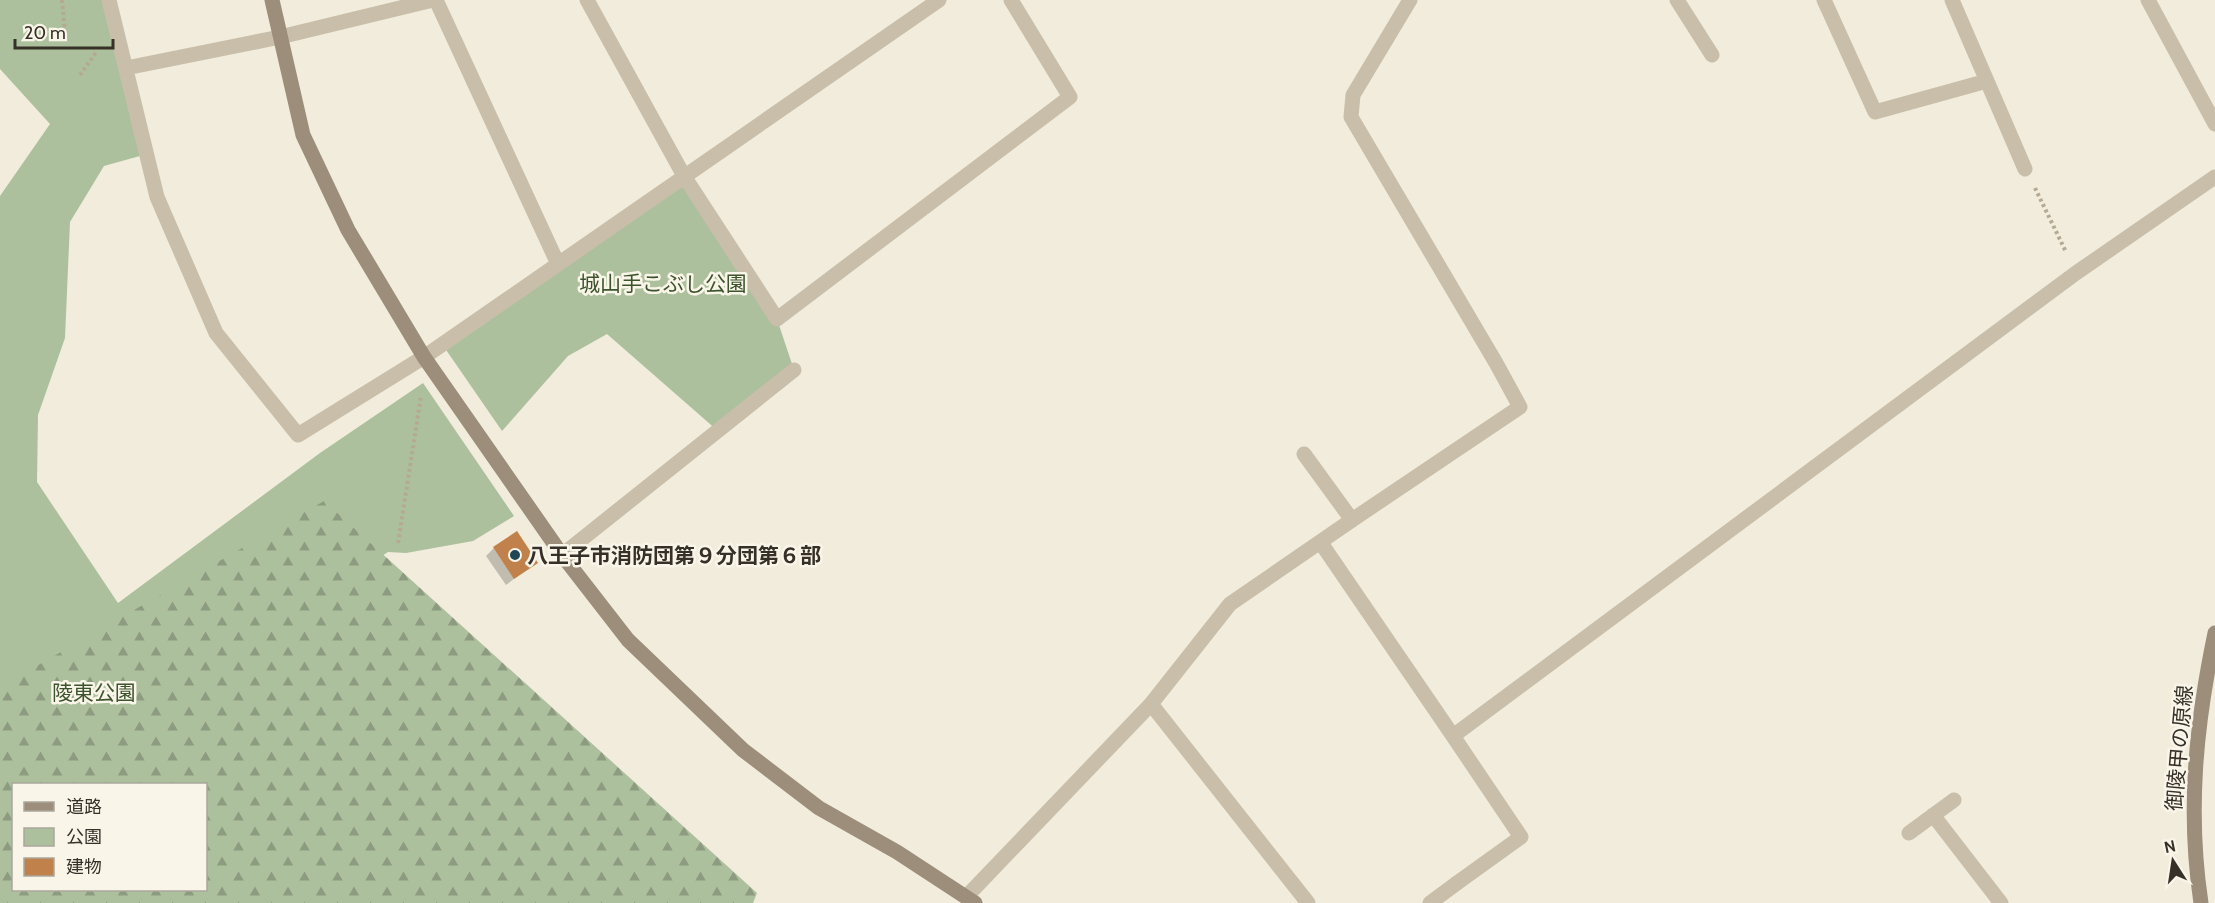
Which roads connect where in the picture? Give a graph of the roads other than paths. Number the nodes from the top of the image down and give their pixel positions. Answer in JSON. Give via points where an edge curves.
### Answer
{"nodes":[{"id":1,"x":109,"y":0,"type":"edge"},
{"id":2,"x":272,"y":0,"type":"edge"},
{"id":3,"x":435,"y":0,"type":"edge"},
{"id":4,"x":587,"y":0,"type":"edge"},
{"id":5,"x":939,"y":0,"type":"edge"},
{"id":6,"x":1011,"y":0,"type":"edge"},
{"id":7,"x":1410,"y":0,"type":"edge"},
{"id":8,"x":1677,"y":0,"type":"edge"},
{"id":9,"x":1824,"y":0,"type":"edge"},
{"id":10,"x":1952,"y":0,"type":"edge"},
{"id":11,"x":2148,"y":0,"type":"edge"},
{"id":12,"x":280,"y":37,"type":"junction"},
{"id":13,"x":1712,"y":55,"type":"dead end"},
{"id":14,"x":126,"y":68,"type":"junction"},
{"id":15,"x":1987,"y":81,"type":"junction"},
{"id":16,"x":2215,"y":124,"type":"edge"},
{"id":17,"x":2025,"y":169,"type":"road end"},
{"id":18,"x":684,"y":176,"type":"junction"},
{"id":19,"x":2215,"y":177,"type":"edge"},
{"id":20,"x":558,"y":264,"type":"junction"},
{"id":21,"x":424,"y":357,"type":"junction"},
{"id":22,"x":794,"y":370,"type":"dead end"},
{"id":23,"x":1304,"y":454,"type":"dead end"},
{"id":24,"x":1352,"y":520,"type":"junction"},
{"id":25,"x":1321,"y":543,"type":"junction"},
{"id":26,"x":562,"y":555,"type":"junction"},
{"id":27,"x":2215,"y":633,"type":"edge"},
{"id":28,"x":1151,"y":704,"type":"junction"},
{"id":29,"x":1453,"y":736,"type":"junction"},
{"id":30,"x":1954,"y":800,"type":"dead end"},
{"id":31,"x":1933,"y":815,"type":"junction"},
{"id":32,"x":1909,"y":832,"type":"dead end"},
{"id":33,"x":971,"y":900,"type":"edge"},
{"id":34,"x":1308,"y":903,"type":"edge"},
{"id":35,"x":1430,"y":903,"type":"edge"},
{"id":36,"x":2001,"y":903,"type":"edge"},
{"id":37,"x":2201,"y":903,"type":"edge"}],
"edges":[{"from":1,"to":14,"type":"street"},
{"from":2,"to":12,"type":"street"},
{"from":3,"to":12,"type":"street"},
{"from":3,"to":20,"type":"street"},
{"from":4,"to":18,"type":"street"},
{"from":5,"to":18,"type":"street"},
{"from":6,"to":18,"type":"street","via":[[1070,97],[777,319]]},
{"from":7,"to":24,"type":"street","via":[[1353,95],[1350,117],[1520,407]]},
{"from":8,"to":13,"type":"street"},
{"from":9,"to":15,"type":"street","via":[[1875,112]]},
{"from":10,"to":15,"type":"street"},
{"from":11,"to":16,"type":"street"},
{"from":12,"to":14,"type":"street"},
{"from":12,"to":21,"type":"street","via":[[303,135],[348,230]]},
{"from":14,"to":21,"type":"street","via":[[157,196],[216,333],[298,435]]},
{"from":15,"to":17,"type":"street"},
{"from":18,"to":20,"type":"street"},
{"from":19,"to":29,"type":"street","via":[[2076,273]]},
{"from":20,"to":21,"type":"street"},
{"from":21,"to":26,"type":"street"},
{"from":22,"to":26,"type":"street"},
{"from":23,"to":24,"type":"street"},
{"from":24,"to":25,"type":"street"},
{"from":25,"to":28,"type":"street","via":[[1230,604]]},
{"from":25,"to":29,"type":"street"},
{"from":26,"to":33,"type":"street","via":[[628,640],[742,750],[819,808]]},
{"from":27,"to":37,"type":"street","name":"御陵甲の原線","via":[[2202,698],[2194,772],[2194,834]]},
{"from":28,"to":33,"type":"street"},
{"from":28,"to":34,"type":"street"},
{"from":29,"to":35,"type":"street","via":[[1521,837]]},
{"from":30,"to":31,"type":"street"},
{"from":31,"to":32,"type":"street"},
{"from":31,"to":36,"type":"street"}]}
